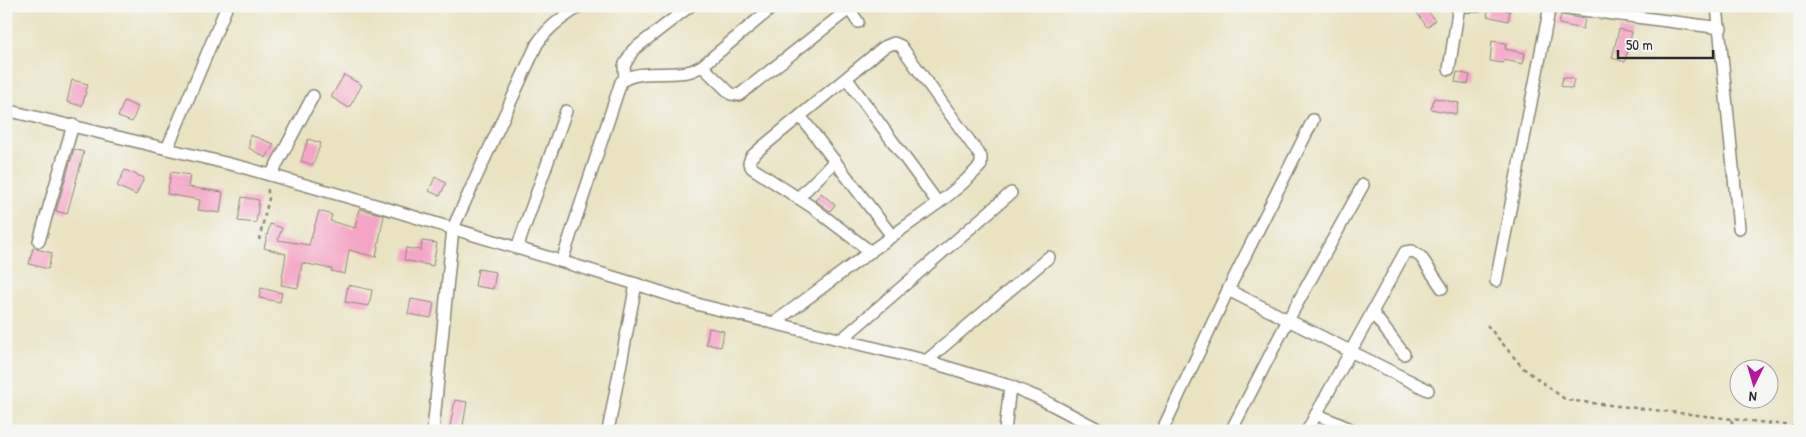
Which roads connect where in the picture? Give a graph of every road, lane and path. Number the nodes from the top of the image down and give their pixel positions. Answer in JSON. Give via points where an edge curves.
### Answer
{"nodes":[{"id":1,"x":227,"y":6,"type":"edge"},
{"id":2,"x":580,"y":6,"type":"edge"},
{"id":3,"x":690,"y":6,"type":"edge"},
{"id":4,"x":774,"y":6,"type":"edge"},
{"id":5,"x":1459,"y":6,"type":"edge"},
{"id":6,"x":1467,"y":6,"type":"edge"},
{"id":7,"x":1478,"y":6,"type":"edge"},
{"id":8,"x":1551,"y":6,"type":"edge"},
{"id":9,"x":1717,"y":6,"type":"edge"},
{"id":10,"x":848,"y":8,"type":"edge"},
{"id":11,"x":858,"y":22,"type":"dead end"},
{"id":12,"x":1721,"y":28,"type":"junction"},
{"id":13,"x":702,"y":66,"type":"junction"},
{"id":14,"x":1449,"y":69,"type":"dead end"},
{"id":15,"x":625,"y":79,"type":"junction"},
{"id":16,"x":847,"y":79,"type":"junction"},
{"id":17,"x":313,"y":96,"type":"dead end"},
{"id":18,"x":6,"y":110,"type":"edge"},
{"id":19,"x":566,"y":111,"type":"dead end"},
{"id":20,"x":801,"y":117,"type":"junction"},
{"id":21,"x":1313,"y":120,"type":"dead end"},
{"id":22,"x":73,"y":125,"type":"junction"},
{"id":23,"x":167,"y":149,"type":"junction"},
{"id":24,"x":835,"y":161,"type":"junction"},
{"id":25,"x":271,"y":175,"type":"junction"},
{"id":26,"x":1363,"y":185,"type":"dead end"},
{"id":27,"x":1011,"y":193,"type":"dead end"},
{"id":28,"x":798,"y":198,"type":"junction"},
{"id":29,"x":938,"y":203,"type":"junction"},
{"id":30,"x":453,"y":228,"type":"junction"},
{"id":31,"x":1739,"y":228,"type":"dead end"},
{"id":32,"x":892,"y":236,"type":"junction"},
{"id":33,"x":259,"y":240,"type":"dead end"},
{"id":34,"x":39,"y":241,"type":"dead end"},
{"id":35,"x":518,"y":248,"type":"junction"},
{"id":36,"x":871,"y":252,"type":"junction"},
{"id":37,"x":1049,"y":258,"type":"dead end"},
{"id":38,"x":562,"y":261,"type":"junction"},
{"id":39,"x":1496,"y":281,"type":"dead end"},
{"id":40,"x":636,"y":284,"type":"junction"},
{"id":41,"x":1442,"y":288,"type":"dead end"},
{"id":42,"x":1228,"y":290,"type":"junction"},
{"id":43,"x":1372,"y":312,"type":"junction"},
{"id":44,"x":1288,"y":320,"type":"junction"},
{"id":45,"x":775,"y":322,"type":"junction"},
{"id":46,"x":1487,"y":325,"type":"dead end"},
{"id":47,"x":842,"y":339,"type":"junction"},
{"id":48,"x":1350,"y":352,"type":"junction"},
{"id":49,"x":1404,"y":354,"type":"dead end"},
{"id":50,"x":926,"y":360,"type":"junction"},
{"id":51,"x":1010,"y":386,"type":"junction"},
{"id":52,"x":1428,"y":390,"type":"dead end"},
{"id":53,"x":1316,"y":414,"type":"junction"},
{"id":54,"x":1731,"y":420,"type":"junction"},
{"id":55,"x":1080,"y":425,"type":"edge"},
{"id":56,"x":1800,"y":428,"type":"edge"},
{"id":57,"x":433,"y":431,"type":"edge"},
{"id":58,"x":608,"y":431,"type":"edge"},
{"id":59,"x":1005,"y":431,"type":"edge"},
{"id":60,"x":1102,"y":431,"type":"edge"},
{"id":61,"x":1162,"y":431,"type":"edge"},
{"id":62,"x":1232,"y":431,"type":"edge"},
{"id":63,"x":1307,"y":431,"type":"edge"},
{"id":64,"x":1355,"y":431,"type":"edge"},
{"id":65,"x":1736,"y":431,"type":"edge"}],
"edges":[{"from":1,"to":23,"type":"street"},
{"from":2,"to":30,"type":"street","via":[[546,31],[537,44]]},
{"from":3,"to":15,"type":"street","via":[[633,50],[624,66]]},
{"from":4,"to":13,"type":"street"},
{"from":5,"to":14,"type":"street"},
{"from":6,"to":7,"type":"street"},
{"from":8,"to":12,"type":"street"},
{"from":8,"to":39,"type":"street"},
{"from":9,"to":12,"type":"street"},
{"from":10,"to":11,"type":"street"},
{"from":10,"to":13,"type":"street","via":[[739,95],[731,94]]},
{"from":12,"to":31,"type":"street"},
{"from":13,"to":15,"type":"street","via":[[692,71]]},
{"from":15,"to":38,"type":"street","via":[[619,86]]},
{"from":16,"to":20,"type":"street"},
{"from":16,"to":29,"type":"street"},
{"from":16,"to":29,"type":"street","via":[[887,44],[902,46],[982,159],[978,168]]},
{"from":17,"to":25,"type":"street"},
{"from":18,"to":22,"type":"street"},
{"from":19,"to":35,"type":"street"},
{"from":20,"to":24,"type":"street"},
{"from":20,"to":28,"type":"street","via":[[751,157],[749,164]]},
{"from":21,"to":42,"type":"street"},
{"from":22,"to":23,"type":"street"},
{"from":22,"to":34,"type":"street"},
{"from":23,"to":25,"type":"street"},
{"from":24,"to":28,"type":"street"},
{"from":24,"to":32,"type":"street"},
{"from":25,"to":30,"type":"street"},
{"from":25,"to":33,"type":"path"},
{"from":26,"to":44,"type":"street"},
{"from":27,"to":47,"type":"street"},
{"from":28,"to":36,"type":"street"},
{"from":29,"to":32,"type":"street"},
{"from":30,"to":35,"type":"street"},
{"from":30,"to":57,"type":"street"},
{"from":32,"to":36,"type":"street"},
{"from":35,"to":38,"type":"street"},
{"from":36,"to":45,"type":"street"},
{"from":37,"to":50,"type":"street"},
{"from":38,"to":40,"type":"street"},
{"from":40,"to":45,"type":"street","via":[[700,305]]},
{"from":40,"to":58,"type":"street"},
{"from":41,"to":43,"type":"street","via":[[1421,256],[1412,251],[1405,252]]},
{"from":42,"to":44,"type":"street"},
{"from":42,"to":61,"type":"street"},
{"from":43,"to":48,"type":"street"},
{"from":43,"to":49,"type":"street"},
{"from":44,"to":48,"type":"street"},
{"from":44,"to":62,"type":"street"},
{"from":45,"to":47,"type":"street"},
{"from":46,"to":54,"type":"path","via":[[1523,368],[1566,400]]},
{"from":47,"to":50,"type":"street"},
{"from":48,"to":52,"type":"street"},
{"from":48,"to":53,"type":"street"},
{"from":50,"to":51,"type":"street"},
{"from":51,"to":55,"type":"street"},
{"from":51,"to":59,"type":"street"},
{"from":53,"to":63,"type":"street"},
{"from":53,"to":64,"type":"street"},
{"from":54,"to":56,"type":"path"},
{"from":54,"to":65,"type":"path"},
{"from":55,"to":60,"type":"street"}]}
